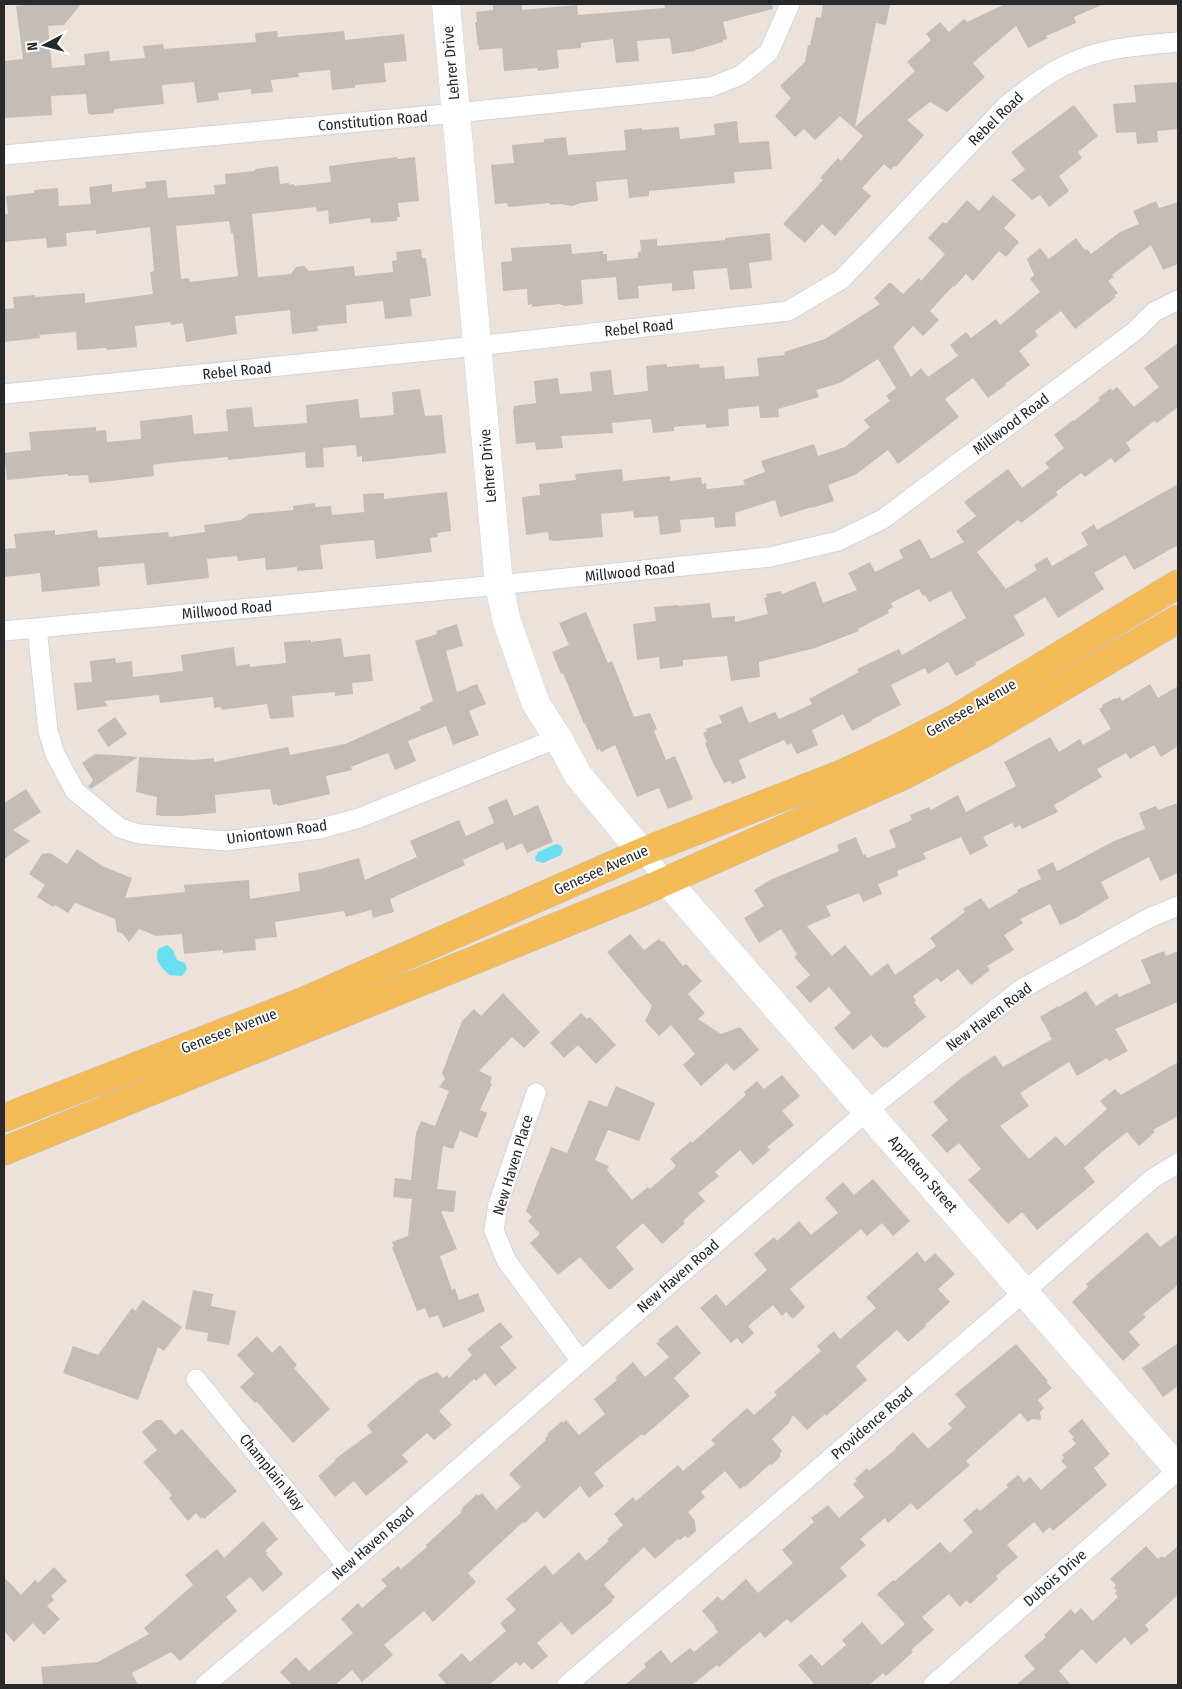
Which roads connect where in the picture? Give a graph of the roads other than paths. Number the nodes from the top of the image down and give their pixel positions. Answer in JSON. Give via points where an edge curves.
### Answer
{"nodes":[{"id":1,"x":446,"y":4,"type":"edge"},
{"id":2,"x":790,"y":4,"type":"edge"},
{"id":3,"x":1178,"y":42,"type":"edge"},
{"id":4,"x":456,"y":114,"type":"junction"},
{"id":5,"x":4,"y":155,"type":"edge"},
{"id":6,"x":1178,"y":300,"type":"edge"},
{"id":7,"x":477,"y":346,"type":"junction"},
{"id":8,"x":4,"y":394,"type":"edge"},
{"id":9,"x":1178,"y":584,"type":"edge"},
{"id":10,"x":499,"y":585,"type":"junction"},
{"id":11,"x":1178,"y":619,"type":"edge"},
{"id":12,"x":37,"y":628,"type":"junction"},
{"id":13,"x":4,"y":631,"type":"edge"},
{"id":14,"x":558,"y":738,"type":"junction"},
{"id":15,"x":642,"y":852,"type":"junction"},
{"id":16,"x":666,"y":880,"type":"junction"},
{"id":17,"x":1178,"y":906,"type":"edge"},
{"id":18,"x":536,"y":1093,"type":"dead end"},
{"id":19,"x":868,"y":1110,"type":"junction"},
{"id":20,"x":4,"y":1118,"type":"edge"},
{"id":21,"x":4,"y":1150,"type":"edge"},
{"id":22,"x":1178,"y":1163,"type":"edge"},
{"id":23,"x":1024,"y":1292,"type":"junction"},
{"id":24,"x":581,"y":1360,"type":"junction"},
{"id":25,"x":196,"y":1379,"type":"dead end"},
{"id":26,"x":1178,"y":1470,"type":"edge"},
{"id":27,"x":347,"y":1566,"type":"junction"},
{"id":28,"x":205,"y":1685,"type":"edge"},
{"id":29,"x":568,"y":1685,"type":"edge"},
{"id":30,"x":933,"y":1685,"type":"edge"}],
"edges":[{"from":1,"to":4,"type":"street","name":"Lehrer Drive"},
{"from":2,"to":4,"type":"street","name":"Constitution Road","via":[[770,52],[741,75],[711,87]]},
{"from":3,"to":7,"type":"street","name":"Rebel Road","via":[[1128,47],[1080,59],[1035,83],[1006,106],[842,280],[788,312]]},
{"from":4,"to":5,"type":"street","name":"Constitution Road"},
{"from":4,"to":7,"type":"street","name":"Lehrer Drive"},
{"from":6,"to":10,"type":"street","name":"Millwood Road","via":[[1154,312],[1136,331],[883,519],[838,541],[770,557]]},
{"from":7,"to":8,"type":"street","name":"Rebel Road"},
{"from":7,"to":10,"type":"street","name":"Lehrer Drive"},
{"from":9,"to":15,"type":"main road","name":"Genesee Avenue","via":[[958,717],[902,746],[844,773]]},
{"from":10,"to":12,"type":"street","name":"Millwood Road"},
{"from":10,"to":14,"type":"street","name":"Lehrer Drive","via":[[507,622],[536,704]]},
{"from":11,"to":16,"type":"main road","name":"Genesee Avenue","via":[[905,775]]},
{"from":12,"to":13,"type":"street","name":"Millwood Road"},
{"from":12,"to":14,"type":"street","name":"Uniontown Road","via":[[48,731],[54,754],[75,791],[120,828],[139,834],[226,841],[319,829],[359,818]]},
{"from":14,"to":15,"type":"street","name":"Lehrer Drive","via":[[578,776]]},
{"from":15,"to":16,"type":"street","name":"Lehrer Drive"},
{"from":15,"to":20,"type":"main road","name":"Genesee Avenue","via":[[304,1001]]},
{"from":16,"to":19,"type":"street","name":"Appleton Street"},
{"from":16,"to":21,"type":"main road","name":"Genesee Avenue","via":[[481,959]]},
{"from":17,"to":19,"type":"street","name":"New Haven Road","via":[[1149,918],[1020,990]]},
{"from":18,"to":24,"type":"street","name":"New Haven Place","via":[[498,1204],[494,1230],[506,1260]]},
{"from":19,"to":23,"type":"street","name":"Appleton Street"},
{"from":19,"to":24,"type":"street","name":"New Haven Road"},
{"from":22,"to":23,"type":"street","name":"Providence Road","via":[[1152,1179]]},
{"from":23,"to":26,"type":"street","name":"Appleton Street"},
{"from":23,"to":29,"type":"street","name":"Providence Road"},
{"from":24,"to":27,"type":"street","name":"New Haven Road"},
{"from":25,"to":27,"type":"street","name":"Champlain Way"},
{"from":26,"to":30,"type":"street","name":"Dubois Drive"},
{"from":27,"to":28,"type":"street","name":"New Haven Road"}]}
